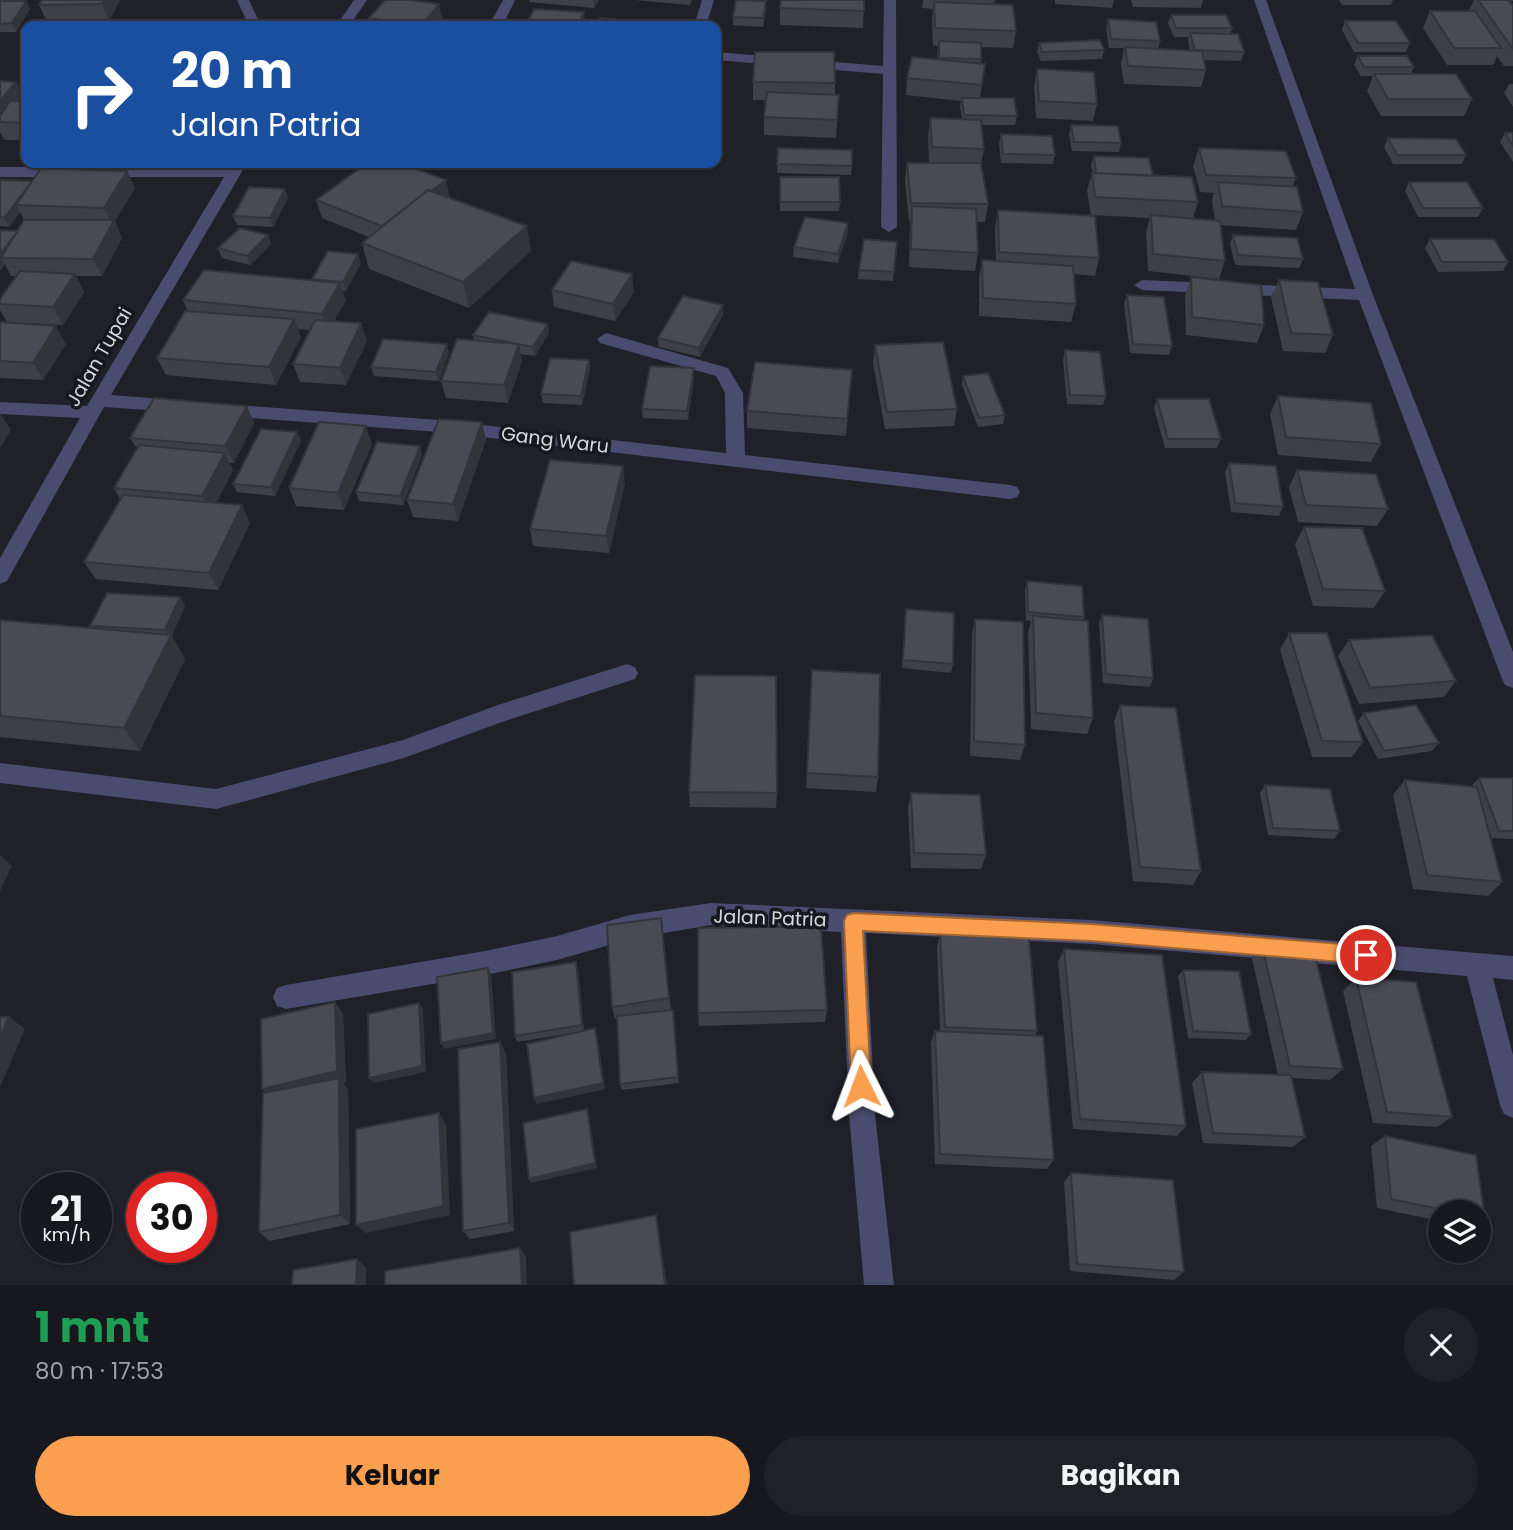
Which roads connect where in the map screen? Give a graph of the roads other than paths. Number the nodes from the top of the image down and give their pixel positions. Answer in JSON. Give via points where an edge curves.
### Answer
{"nodes":[{"id":1,"x":243,"y":0,"type":"edge"},
{"id":2,"x":361,"y":0,"type":"edge"},
{"id":3,"x":509,"y":0,"type":"edge"},
{"id":4,"x":708,"y":0,"type":"edge"},
{"id":5,"x":890,"y":0,"type":"edge"},
{"id":6,"x":1260,"y":0,"type":"edge"},
{"id":7,"x":499,"y":20,"type":"dead end"},
{"id":8,"x":253,"y":21,"type":"edge"},
{"id":9,"x":346,"y":21,"type":"edge"},
{"id":10,"x":702,"y":21,"type":"edge"},
{"id":11,"x":721,"y":56,"type":"edge"},
{"id":12,"x":891,"y":71,"type":"junction"},
{"id":13,"x":236,"y":168,"type":"edge"},
{"id":14,"x":0,"y":172,"type":"edge"},
{"id":15,"x":889,"y":227,"type":"dead end"},
{"id":16,"x":1142,"y":285,"type":"dead end"},
{"id":17,"x":1365,"y":295,"type":"junction"},
{"id":18,"x":606,"y":339,"type":"dead end"},
{"id":19,"x":95,"y":406,"type":"junction"},
{"id":20,"x":0,"y":408,"type":"edge"},
{"id":21,"x":736,"y":461,"type":"junction"},
{"id":22,"x":1010,"y":492,"type":"dead end"},
{"id":23,"x":0,"y":576,"type":"edge"},
{"id":24,"x":628,"y":673,"type":"dead end"},
{"id":25,"x":1513,"y":679,"type":"edge"},
{"id":26,"x":0,"y":773,"type":"edge"},
{"id":27,"x":853,"y":921,"type":"junction"},
{"id":28,"x":1475,"y":963,"type":"junction"},
{"id":29,"x":1513,"y":968,"type":"edge"},
{"id":30,"x":286,"y":997,"type":"dead end"},
{"id":31,"x":1513,"y":1105,"type":"edge"},
{"id":32,"x":879,"y":1285,"type":"edge"}],
"edges":[{"from":1,"to":8,"type":"street"},
{"from":2,"to":9,"type":"street"},
{"from":3,"to":7,"type":"street"},
{"from":4,"to":10,"type":"street"},
{"from":5,"to":12,"type":"street"},
{"from":6,"to":17,"type":"street"},
{"from":11,"to":12,"type":"street"},
{"from":12,"to":15,"type":"street"},
{"from":13,"to":14,"type":"street"},
{"from":13,"to":19,"type":"street","name":"Jalan Tupai"},
{"from":16,"to":17,"type":"street"},
{"from":17,"to":25,"type":"street"},
{"from":18,"to":21,"type":"street","via":[[722,372],[734,393]]},
{"from":19,"to":20,"type":"street","name":"Gang Waru"},
{"from":19,"to":21,"type":"street","name":"Gang Waru","via":[[201,408],[439,426]]},
{"from":19,"to":23,"type":"street","name":"Jalan Tupai"},
{"from":21,"to":22,"type":"street","name":"Gang Waru"},
{"from":24,"to":26,"type":"street","via":[[404,749],[216,799]]},
{"from":27,"to":28,"type":"street","name":"Jalan Patria","via":[[1091,932]]},
{"from":27,"to":30,"type":"street","name":"Jalan Patria","via":[[710,914],[630,927],[485,963]]},
{"from":27,"to":32,"type":"street","via":[[862,1114]]},
{"from":28,"to":29,"type":"street","name":"Jalan Patria"},
{"from":28,"to":31,"type":"street"}]}
